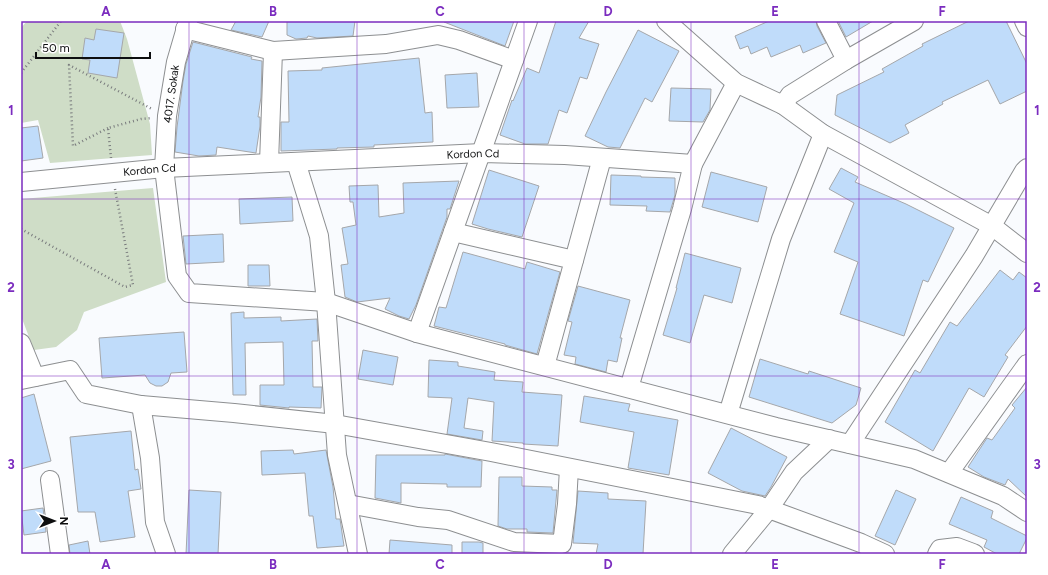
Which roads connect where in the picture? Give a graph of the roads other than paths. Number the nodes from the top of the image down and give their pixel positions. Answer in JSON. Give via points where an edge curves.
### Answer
{"nodes":[{"id":1,"x":528,"y":21,"type":"edge"},
{"id":2,"x":666,"y":21,"type":"edge"},
{"id":3,"x":826,"y":21,"type":"edge"},
{"id":4,"x":914,"y":21,"type":"edge"},
{"id":5,"x":1024,"y":21,"type":"edge"},
{"id":6,"x":186,"y":25,"type":"edge"},
{"id":7,"x":1027,"y":27,"type":"edge"},
{"id":8,"x":437,"y":28,"type":"edge"},
{"id":9,"x":273,"y":51,"type":"junction"},
{"id":10,"x":514,"y":60,"type":"junction"},
{"id":11,"x":846,"y":60,"type":"junction"},
{"id":12,"x":736,"y":84,"type":"junction"},
{"id":13,"x":783,"y":105,"type":"junction"},
{"id":14,"x":823,"y":134,"type":"junction"},
{"id":15,"x":482,"y":152,"type":"junction"},
{"id":16,"x":602,"y":158,"type":"junction"},
{"id":17,"x":296,"y":162,"type":"junction"},
{"id":18,"x":268,"y":163,"type":"junction"},
{"id":19,"x":693,"y":164,"type":"junction"},
{"id":20,"x":164,"y":168,"type":"junction"},
{"id":21,"x":1027,"y":168,"type":"edge"},
{"id":22,"x":21,"y":182,"type":"edge"},
{"id":23,"x":992,"y":226,"type":"junction"},
{"id":24,"x":453,"y":232,"type":"junction"},
{"id":25,"x":1027,"y":253,"type":"edge"},
{"id":26,"x":574,"y":260,"type":"junction"},
{"id":27,"x":326,"y":302,"type":"junction"},
{"id":28,"x":417,"y":333,"type":"junction"},
{"id":29,"x":21,"y":343,"type":"edge"},
{"id":30,"x":1027,"y":364,"type":"edge"},
{"id":31,"x":545,"y":366,"type":"junction"},
{"id":32,"x":28,"y":379,"type":"edge"},
{"id":33,"x":629,"y":388,"type":"junction"},
{"id":34,"x":141,"y":405,"type":"junction"},
{"id":35,"x":728,"y":414,"type":"junction"},
{"id":36,"x":335,"y":424,"type":"junction"},
{"id":37,"x":829,"y":439,"type":"junction"},
{"id":38,"x":850,"y":444,"type":"junction"},
{"id":39,"x":569,"y":468,"type":"junction"},
{"id":40,"x":949,"y":473,"type":"junction"},
{"id":41,"x":50,"y":480,"type":"dead end"},
{"id":42,"x":348,"y":504,"type":"junction"},
{"id":43,"x":769,"y":509,"type":"junction"},
{"id":44,"x":1027,"y":512,"type":"edge"},
{"id":45,"x":538,"y":548,"type":"edge"},
{"id":46,"x":60,"y":554,"type":"edge"},
{"id":47,"x":166,"y":554,"type":"edge"},
{"id":48,"x":358,"y":554,"type":"edge"},
{"id":49,"x":732,"y":554,"type":"edge"},
{"id":50,"x":885,"y":554,"type":"edge"},
{"id":51,"x":937,"y":554,"type":"edge"},
{"id":52,"x":975,"y":554,"type":"edge"}],
"edges":[{"from":1,"to":10,"type":"street"},
{"from":2,"to":12,"type":"street"},
{"from":3,"to":11,"type":"street"},
{"from":4,"to":11,"type":"street"},
{"from":5,"to":7,"type":"street"},
{"from":6,"to":9,"type":"street"},
{"from":6,"to":20,"type":"street","name":"4017. Sokak","via":[[176,62],[167,116]]},
{"from":8,"to":9,"type":"street","via":[[386,44]]},
{"from":8,"to":10,"type":"street","via":[[459,40]]},
{"from":9,"to":18,"type":"street"},
{"from":10,"to":15,"type":"street"},
{"from":11,"to":13,"type":"street","via":[[790,95]]},
{"from":12,"to":13,"type":"street"},
{"from":12,"to":19,"type":"street"},
{"from":13,"to":14,"type":"street"},
{"from":14,"to":23,"type":"street"},
{"from":14,"to":35,"type":"street","via":[[781,239]]},
{"from":15,"to":16,"type":"street","name":"Kordon Cd"},
{"from":15,"to":17,"type":"street","name":"Kordon Cd"},
{"from":15,"to":24,"type":"street"},
{"from":16,"to":19,"type":"street","name":"Kordon Cd"},
{"from":16,"to":26,"type":"street"},
{"from":17,"to":18,"type":"street","name":"Kordon Cd"},
{"from":17,"to":27,"type":"street","via":[[319,236]]},
{"from":18,"to":20,"type":"street","name":"Kordon Cd"},
{"from":19,"to":33,"type":"street"},
{"from":20,"to":22,"type":"street","name":"Kordon Cd"},
{"from":20,"to":27,"type":"street","name":"4017. Sokak","via":[[177,276],[189,294]]},
{"from":21,"to":23,"type":"street"},
{"from":23,"to":25,"type":"street"},
{"from":23,"to":38,"type":"street"},
{"from":24,"to":26,"type":"street"},
{"from":24,"to":28,"type":"street"},
{"from":26,"to":31,"type":"street"},
{"from":27,"to":28,"type":"street"},
{"from":27,"to":36,"type":"street"},
{"from":28,"to":31,"type":"street"},
{"from":29,"to":32,"type":"street"},
{"from":30,"to":40,"type":"street"},
{"from":31,"to":33,"type":"street"},
{"from":32,"to":34,"type":"street","via":[[70,370],[86,394]]},
{"from":33,"to":35,"type":"street"},
{"from":34,"to":36,"type":"street"},
{"from":34,"to":47,"type":"street","via":[[150,458],[155,522]]},
{"from":35,"to":37,"type":"street"},
{"from":36,"to":39,"type":"street"},
{"from":36,"to":42,"type":"street","via":[[337,456]]},
{"from":37,"to":38,"type":"street"},
{"from":37,"to":43,"type":"street","via":[[794,472]]},
{"from":38,"to":40,"type":"street","via":[[914,459]]},
{"from":39,"to":43,"type":"street"},
{"from":39,"to":45,"type":"street","via":[[562,544]]},
{"from":40,"to":44,"type":"street","via":[[1003,496]]},
{"from":41,"to":46,"type":"street"},
{"from":42,"to":45,"type":"street","via":[[448,520]]},
{"from":42,"to":48,"type":"street"},
{"from":43,"to":49,"type":"street"},
{"from":43,"to":50,"type":"street"},
{"from":51,"to":52,"type":"street","via":[[940,549],[957,547]]}]}
